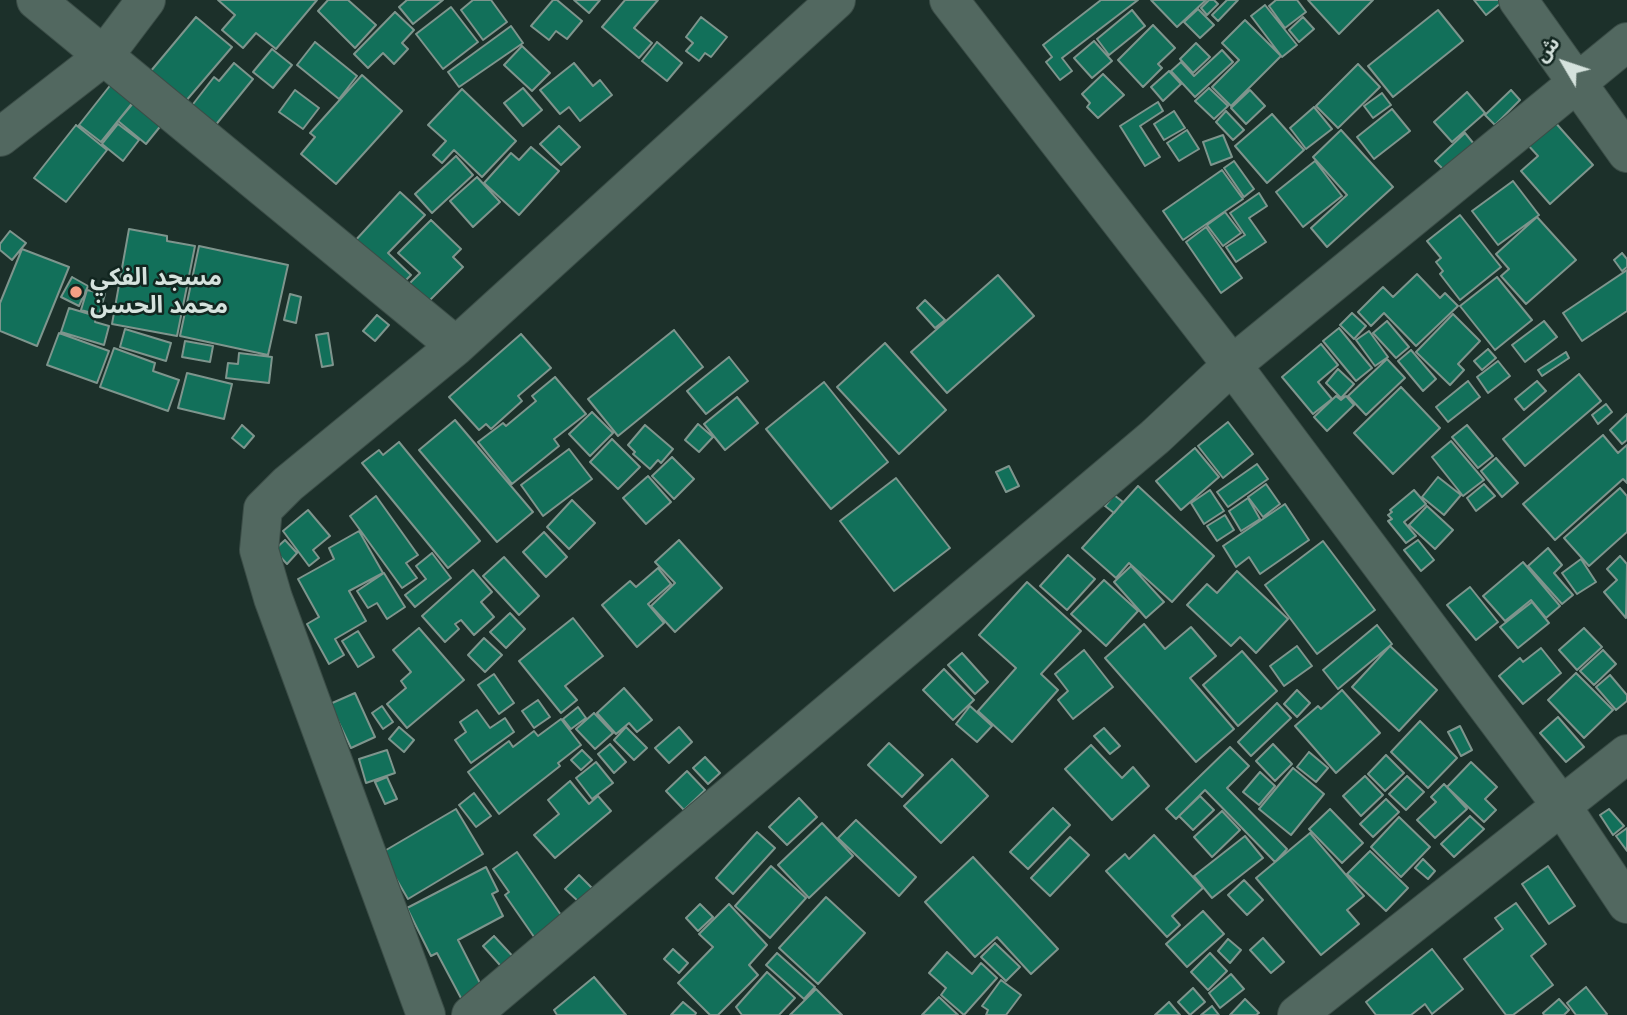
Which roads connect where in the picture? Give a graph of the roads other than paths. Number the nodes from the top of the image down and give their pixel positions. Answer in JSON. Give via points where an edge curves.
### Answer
{"nodes":[{"id":1,"x":36,"y":0,"type":"edge"},
{"id":2,"x":146,"y":0,"type":"edge"},
{"id":3,"x":836,"y":0,"type":"edge"},
{"id":4,"x":949,"y":0,"type":"edge"},
{"id":5,"x":1518,"y":0,"type":"edge"},
{"id":6,"x":1627,"y":42,"type":"edge"},
{"id":7,"x":103,"y":57,"type":"junction"},
{"id":8,"x":1577,"y":83,"type":"junction"},
{"id":9,"x":0,"y":137,"type":"edge"},
{"id":10,"x":1627,"y":153,"type":"edge"},
{"id":11,"x":456,"y":346,"type":"junction"},
{"id":12,"x":1232,"y":365,"type":"junction"},
{"id":13,"x":1627,"y":754,"type":"edge"},
{"id":14,"x":1561,"y":805,"type":"junction"},
{"id":15,"x":1627,"y":904,"type":"edge"},
{"id":16,"x":426,"y":1015,"type":"edge"},
{"id":17,"x":471,"y":1015,"type":"edge"},
{"id":18,"x":1297,"y":1015,"type":"edge"}],
"edges":[{"from":1,"to":7,"type":"street"},
{"from":2,"to":7,"type":"street"},
{"from":3,"to":11,"type":"street"},
{"from":4,"to":12,"type":"street"},
{"from":5,"to":8,"type":"street"},
{"from":6,"to":8,"type":"street"},
{"from":7,"to":9,"type":"street"},
{"from":7,"to":11,"type":"street"},
{"from":8,"to":10,"type":"street"},
{"from":8,"to":12,"type":"street"},
{"from":11,"to":16,"type":"street","via":[[263,509],[259,550]]},
{"from":12,"to":14,"type":"street"},
{"from":12,"to":17,"type":"street","via":[[1154,437]]},
{"from":13,"to":14,"type":"street"},
{"from":14,"to":15,"type":"street"},
{"from":14,"to":18,"type":"street"}]}
